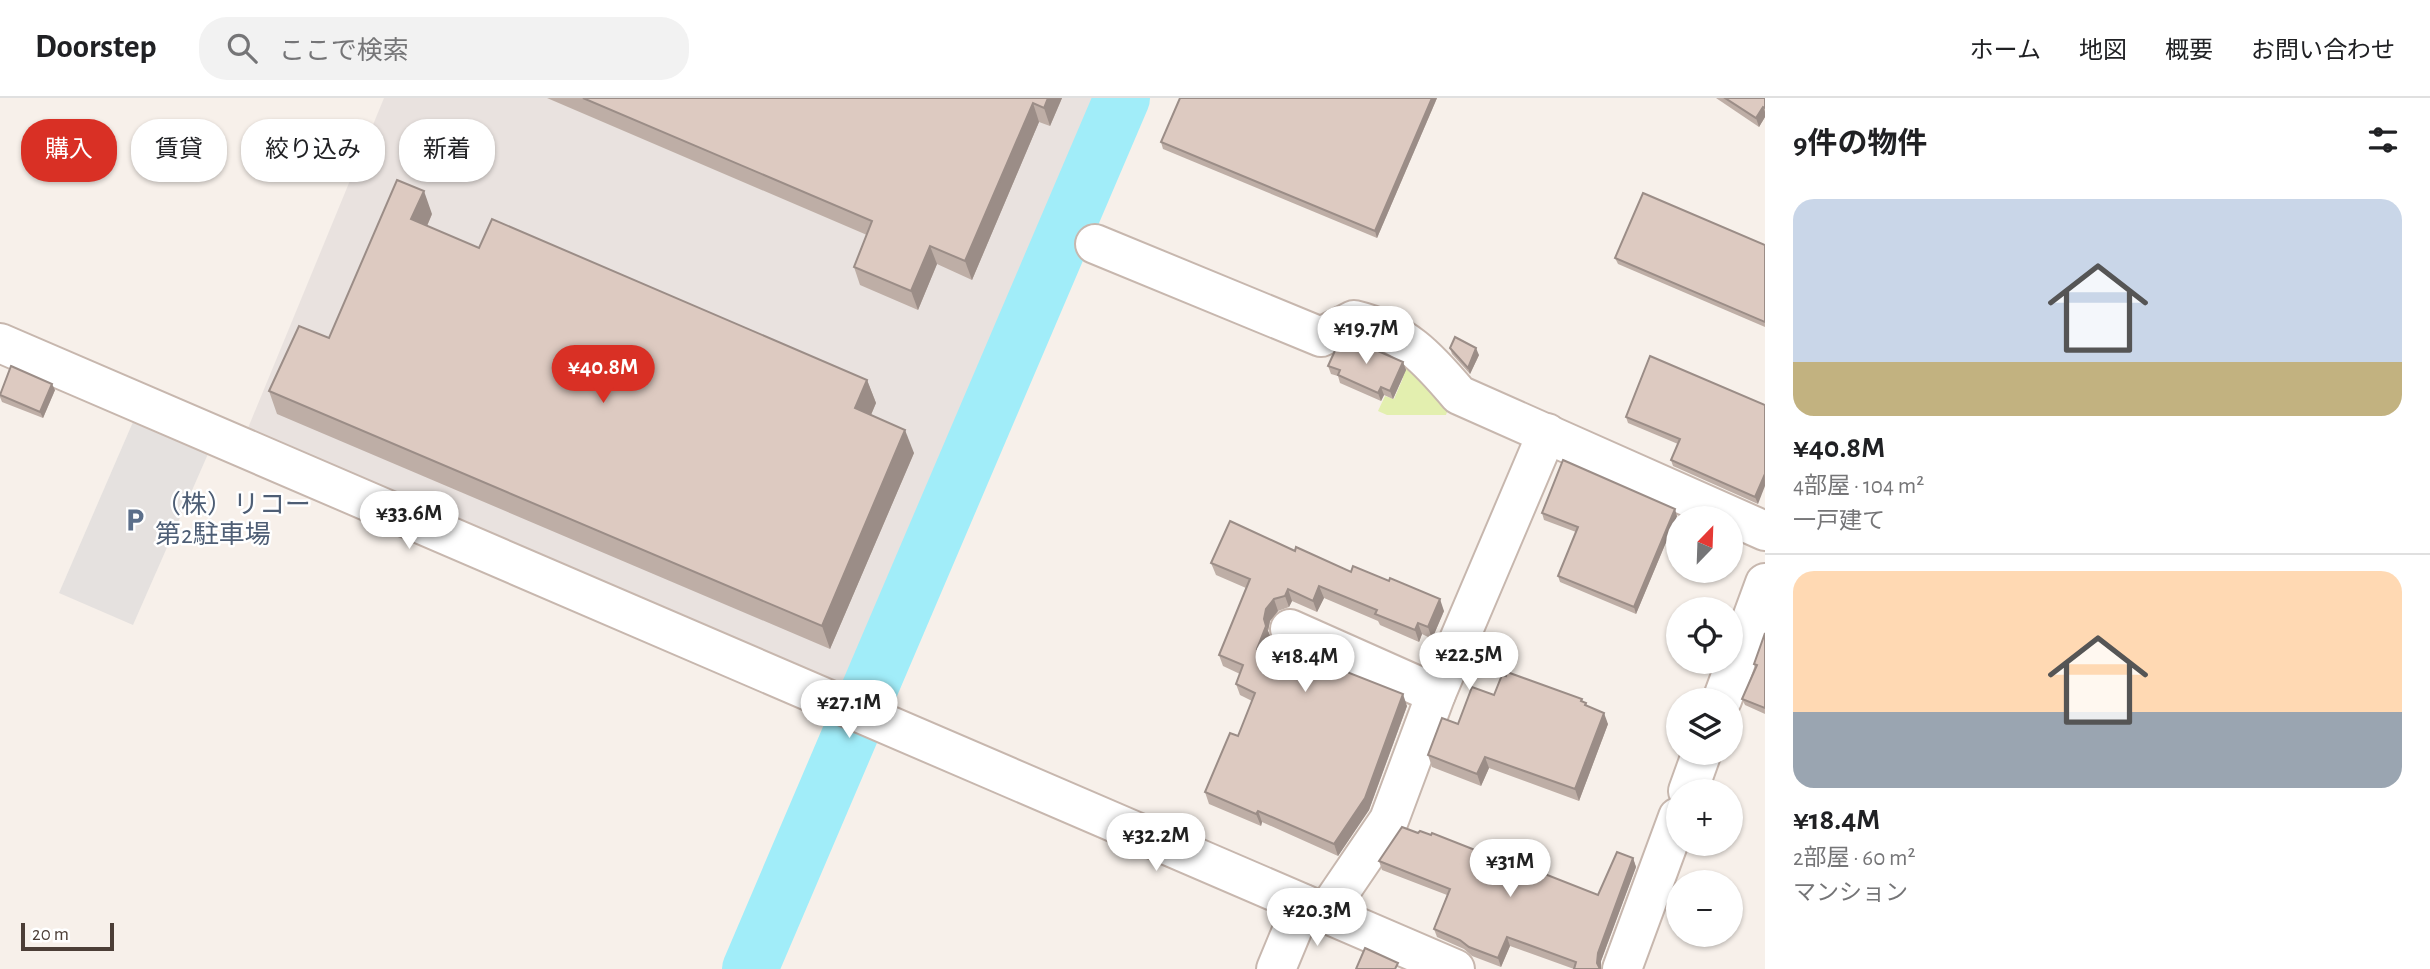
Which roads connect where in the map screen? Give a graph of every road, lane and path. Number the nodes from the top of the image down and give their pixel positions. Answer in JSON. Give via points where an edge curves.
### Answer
{"nodes":[{"id":1,"x":1095,"y":244,"type":"dead end"},
{"id":2,"x":0,"y":343,"type":"edge"},
{"id":3,"x":1547,"y":433,"type":"junction"},
{"id":4,"x":1765,"y":531,"type":"edge"},
{"id":5,"x":1765,"y":583,"type":"edge"},
{"id":6,"x":1290,"y":629,"type":"dead end"},
{"id":7,"x":1726,"y":688,"type":"edge"},
{"id":8,"x":1436,"y":694,"type":"junction"},
{"id":9,"x":1666,"y":850,"type":"edge"},
{"id":10,"x":1314,"y":909,"type":"junction"},
{"id":11,"x":1276,"y":969,"type":"edge"},
{"id":12,"x":1455,"y":969,"type":"edge"},
{"id":13,"x":1622,"y":969,"type":"edge"}],
"edges":[{"from":1,"to":3,"type":"street","via":[[1321,337],[1354,320],[1375,325],[1410,344],[1460,395]]},
{"from":2,"to":10,"type":"street"},
{"from":3,"to":4,"type":"street"},
{"from":3,"to":8,"type":"street"},
{"from":5,"to":7,"type":"street"},
{"from":6,"to":8,"type":"street"},
{"from":8,"to":10,"type":"street","via":[[1389,820]]},
{"from":9,"to":13,"type":"street"},
{"from":10,"to":11,"type":"street"},
{"from":10,"to":12,"type":"street"}]}
